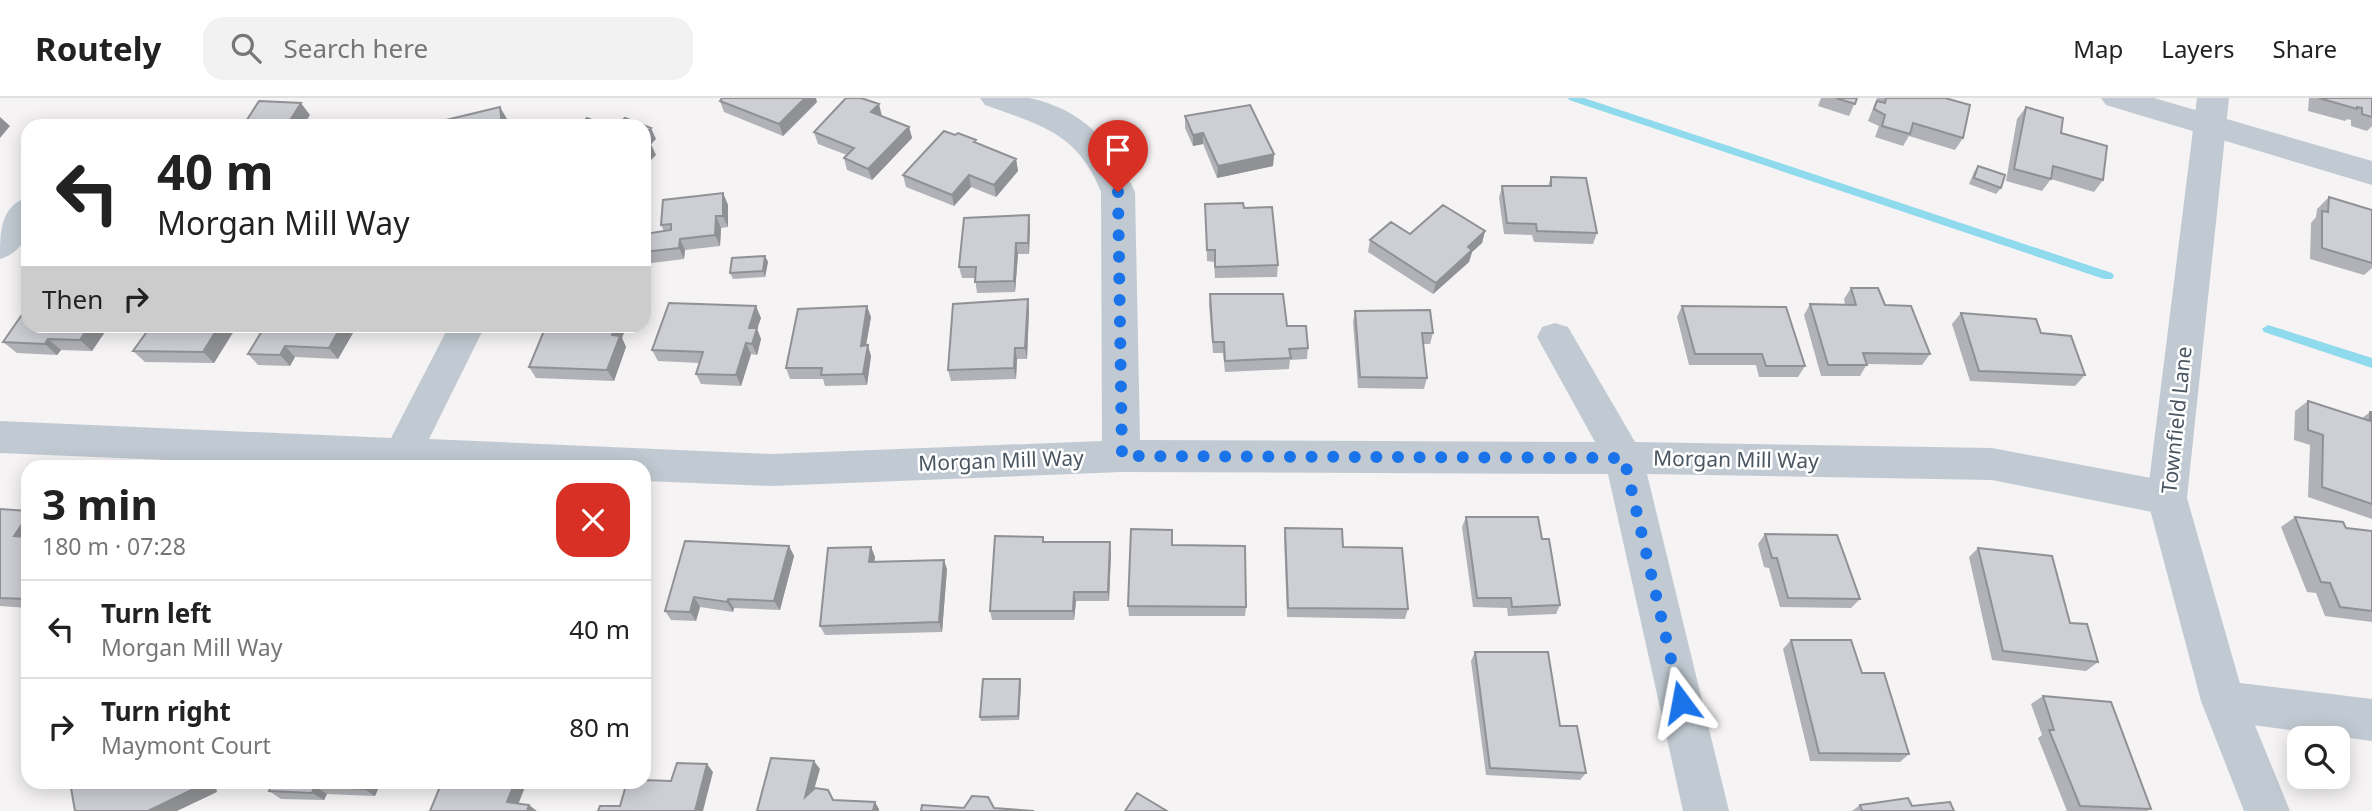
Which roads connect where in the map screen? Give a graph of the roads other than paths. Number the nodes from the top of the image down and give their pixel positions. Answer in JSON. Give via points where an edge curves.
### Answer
{"nodes":[{"id":1,"x":996,"y":98,"type":"edge"},
{"id":2,"x":2117,"y":98,"type":"edge"},
{"id":3,"x":2211,"y":111,"type":"edge"},
{"id":4,"x":2372,"y":173,"type":"edge"},
{"id":5,"x":21,"y":218,"type":"edge"},
{"id":6,"x":0,"y":246,"type":"edge"},
{"id":7,"x":463,"y":333,"type":"edge"},
{"id":8,"x":1555,"y":337,"type":"dead end"},
{"id":9,"x":0,"y":437,"type":"edge"},
{"id":10,"x":401,"y":456,"type":"junction"},
{"id":11,"x":1122,"y":456,"type":"junction"},
{"id":12,"x":1624,"y":458,"type":"junction"},
{"id":13,"x":507,"y":460,"type":"edge"},
{"id":14,"x":651,"y":465,"type":"edge"},
{"id":15,"x":2167,"y":498,"type":"junction"},
{"id":16,"x":2223,"y":701,"type":"junction"},
{"id":17,"x":2372,"y":720,"type":"edge"},
{"id":18,"x":1706,"y":811,"type":"edge"},
{"id":19,"x":2267,"y":811,"type":"edge"}],
"edges":[{"from":1,"to":11,"type":"street","via":[[1064,123],[1094,145],[1110,167],[1118,192]]},
{"from":2,"to":3,"type":"street"},
{"from":3,"to":4,"type":"street"},
{"from":3,"to":15,"type":"street","name":"Townfield Lane"},
{"from":5,"to":6,"type":"street"},
{"from":7,"to":10,"type":"street"},
{"from":8,"to":12,"type":"street"},
{"from":9,"to":10,"type":"street","name":"Morgan Mill Way"},
{"from":10,"to":13,"type":"street","name":"Morgan Mill Way"},
{"from":11,"to":12,"type":"street","name":"Morgan Mill Way"},
{"from":11,"to":14,"type":"street","name":"Morgan Mill Way","via":[[772,470]]},
{"from":12,"to":15,"type":"street","name":"Morgan Mill Way","via":[[1992,464]]},
{"from":12,"to":18,"type":"street"},
{"from":15,"to":16,"type":"street","name":"Townfield Lane"},
{"from":16,"to":17,"type":"street"},
{"from":16,"to":19,"type":"street","name":"Townfield Lane"}]}
